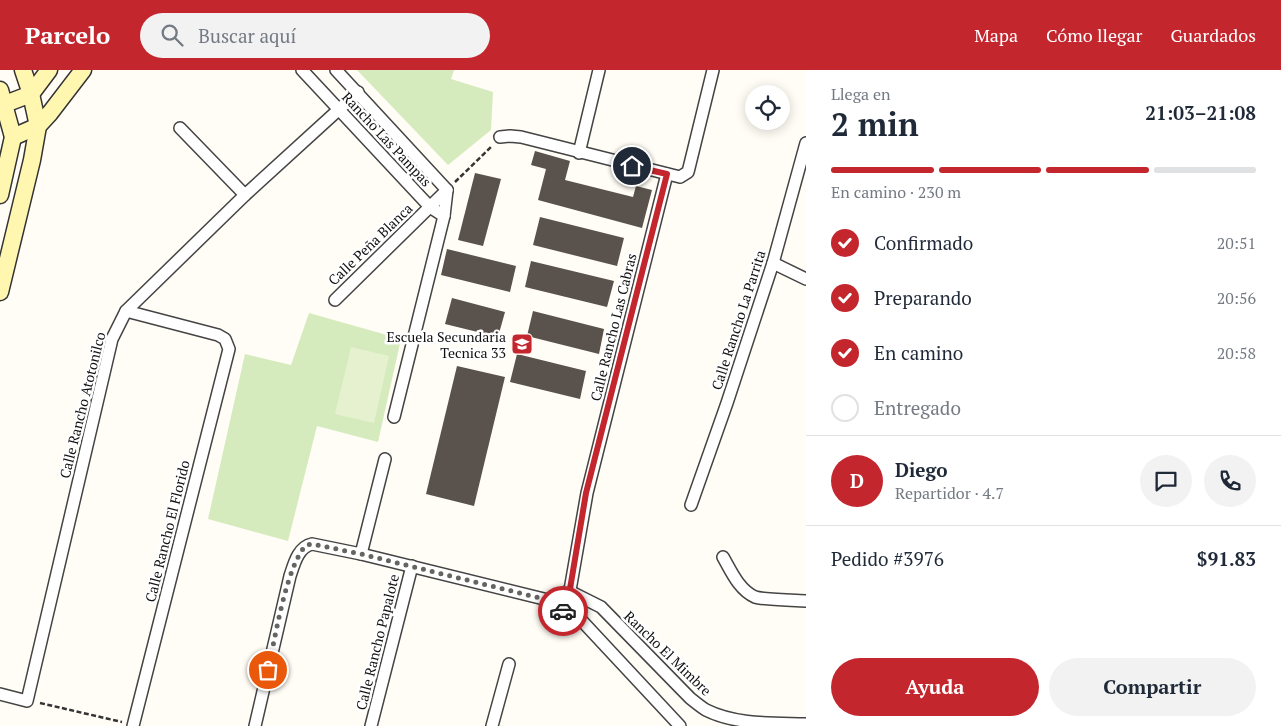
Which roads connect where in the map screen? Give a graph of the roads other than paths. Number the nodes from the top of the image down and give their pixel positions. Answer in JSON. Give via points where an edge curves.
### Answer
{"nodes":[{"id":1,"x":23,"y":70,"type":"edge"},
{"id":2,"x":49,"y":70,"type":"edge"},
{"id":3,"x":83,"y":70,"type":"edge"},
{"id":4,"x":302,"y":70,"type":"edge"},
{"id":5,"x":336,"y":70,"type":"edge"},
{"id":6,"x":599,"y":70,"type":"edge"},
{"id":7,"x":713,"y":70,"type":"edge"},
{"id":8,"x":358,"y":92,"type":"junction"},
{"id":9,"x":32,"y":94,"type":"junction"},
{"id":10,"x":2,"y":97,"type":"edge"},
{"id":11,"x":338,"y":109,"type":"junction"},
{"id":12,"x":38,"y":126,"type":"junction"},
{"id":13,"x":180,"y":128,"type":"dead end"},
{"id":14,"x":500,"y":137,"type":"road end"},
{"id":15,"x":13,"y":138,"type":"junction"},
{"id":16,"x":806,"y":143,"type":"edge"},
{"id":17,"x":579,"y":152,"type":"junction"},
{"id":18,"x":667,"y":174,"type":"junction"},
{"id":19,"x":447,"y":190,"type":"junction"},
{"id":20,"x":0,"y":195,"type":"edge"},
{"id":21,"x":245,"y":195,"type":"junction"},
{"id":22,"x":430,"y":207,"type":"junction"},
{"id":23,"x":444,"y":216,"type":"junction"},
{"id":24,"x":773,"y":263,"type":"junction"},
{"id":25,"x":3,"y":270,"type":"edge"},
{"id":26,"x":806,"y":279,"type":"edge"},
{"id":27,"x":0,"y":292,"type":"edge"},
{"id":28,"x":335,"y":300,"type":"dead end"},
{"id":29,"x":126,"y":311,"type":"junction"},
{"id":30,"x":394,"y":417,"type":"dead end"},
{"id":31,"x":384,"y":459,"type":"dead end"},
{"id":32,"x":691,"y":505,"type":"dead end"},
{"id":33,"x":361,"y":554,"type":"junction"},
{"id":34,"x":723,"y":557,"type":"dead end"},
{"id":35,"x":412,"y":566,"type":"junction"},
{"id":36,"x":569,"y":591,"type":"junction"},
{"id":37,"x":548,"y":600,"type":"junction"},
{"id":38,"x":806,"y":601,"type":"edge"},
{"id":39,"x":566,"y":613,"type":"junction"},
{"id":40,"x":509,"y":664,"type":"dead end"},
{"id":41,"x":0,"y":694,"type":"edge"},
{"id":42,"x":806,"y":724,"type":"edge"},
{"id":43,"x":133,"y":725,"type":"edge"},
{"id":44,"x":255,"y":726,"type":"edge"},
{"id":45,"x":371,"y":726,"type":"edge"},
{"id":46,"x":492,"y":726,"type":"edge"},
{"id":47,"x":680,"y":726,"type":"edge"}],
"edges":[{"from":1,"to":9,"type":"street"},
{"from":2,"to":9,"type":"street"},
{"from":3,"to":12,"type":"street"},
{"from":4,"to":11,"type":"street","name":"Rancho Las Pampas"},
{"from":5,"to":8,"type":"street","name":"Rancho Las Pampas"},
{"from":6,"to":17,"type":"street"},
{"from":7,"to":18,"type":"street","via":[[688,172],[680,177]]},
{"from":8,"to":11,"type":"street","name":"Calle Rancho Atotonilco"},
{"from":8,"to":19,"type":"street","name":"Rancho Las Pampas"},
{"from":9,"to":10,"type":"street"},
{"from":9,"to":12,"type":"street"},
{"from":10,"to":15,"type":"street"},
{"from":11,"to":21,"type":"street","name":"Calle Rancho Atotonilco"},
{"from":11,"to":22,"type":"street","name":"Rancho Las Pampas"},
{"from":12,"to":15,"type":"street"},
{"from":12,"to":25,"type":"street"},
{"from":13,"to":21,"type":"street"},
{"from":14,"to":17,"type":"street","via":[[521,137]]},
{"from":15,"to":20,"type":"street"},
{"from":16,"to":24,"type":"street","name":"Calle Rancho La Parrita"},
{"from":17,"to":18,"type":"street"},
{"from":18,"to":36,"type":"street","name":"Calle Rancho Las Cabras","via":[[586,493]]},
{"from":19,"to":22,"type":"street","name":"Calle Peña Blanca"},
{"from":19,"to":23,"type":"street"},
{"from":21,"to":29,"type":"street","name":"Calle Rancho Atotonilco"},
{"from":22,"to":23,"type":"street","name":"Rancho Las Pampas"},
{"from":22,"to":28,"type":"street","name":"Calle Peña Blanca"},
{"from":23,"to":30,"type":"street"},
{"from":24,"to":26,"type":"street"},
{"from":24,"to":32,"type":"street","name":"Calle Rancho La Parrita"},
{"from":25,"to":27,"type":"street"},
{"from":29,"to":41,"type":"street","name":"Calle Rancho Atotonilco","via":[[112,339],[27,701]]},
{"from":29,"to":43,"type":"street","name":"Calle Rancho El Florido","via":[[218,335],[228,344],[228,355]]},
{"from":31,"to":33,"type":"street"},
{"from":33,"to":35,"type":"street"},
{"from":33,"to":44,"type":"street","via":[[312,544],[302,550],[290,576]]},
{"from":34,"to":38,"type":"street","via":[[736,581],[755,597]]},
{"from":35,"to":37,"type":"street"},
{"from":35,"to":45,"type":"street","name":"Calle Rancho Papalote"},
{"from":36,"to":37,"type":"street"},
{"from":36,"to":39,"type":"street","name":"Calle Rancho Las Cabras"},
{"from":36,"to":42,"type":"street","name":"Rancho El Mimbre","via":[[601,607],[690,698],[706,710],[746,721]]},
{"from":37,"to":39,"type":"street"},
{"from":39,"to":47,"type":"street","via":[[583,622]]},
{"from":40,"to":46,"type":"street"}]}
